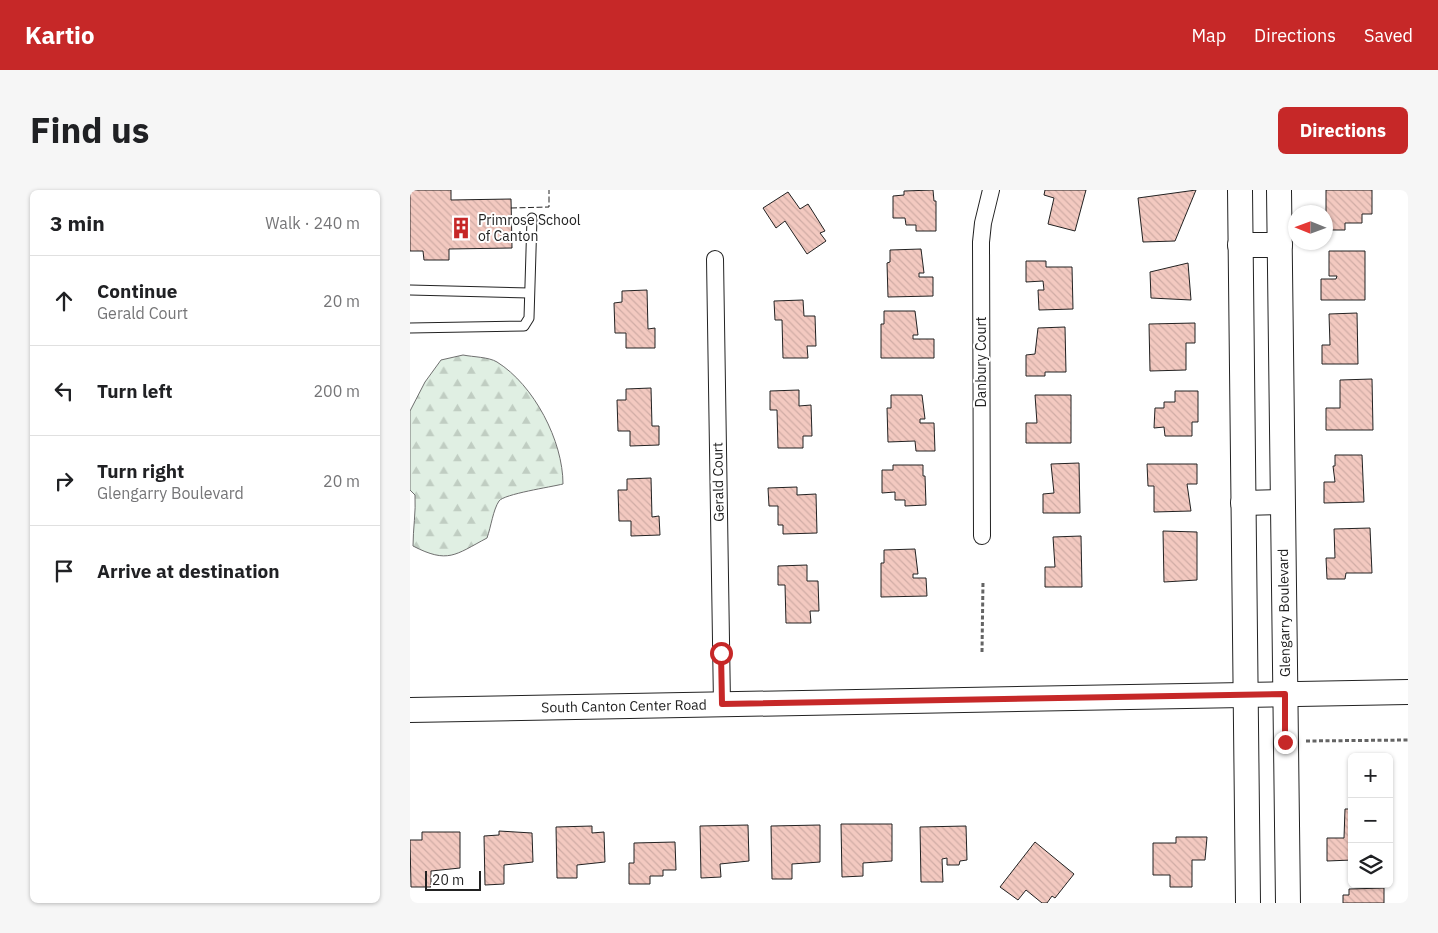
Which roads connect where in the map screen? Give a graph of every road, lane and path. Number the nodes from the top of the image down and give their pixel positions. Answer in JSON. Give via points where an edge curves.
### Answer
{"nodes":[{"id":1,"x":991,"y":190,"type":"edge"},
{"id":2,"x":1240,"y":190,"type":"edge"},
{"id":3,"x":1279,"y":190,"type":"edge"},
{"id":4,"x":532,"y":218,"type":"dead end"},
{"id":5,"x":1240,"y":245,"type":"junction"},
{"id":6,"x":1280,"y":245,"type":"junction"},
{"id":7,"x":715,"y":259,"type":"dead end"},
{"id":8,"x":410,"y":290,"type":"edge"},
{"id":9,"x":529,"y":293,"type":"junction"},
{"id":10,"x":410,"y":328,"type":"edge"},
{"id":11,"x":1243,"y":502,"type":"junction"},
{"id":12,"x":1282,"y":502,"type":"junction"},
{"id":13,"x":982,"y":536,"type":"dead end"},
{"id":14,"x":983,"y":581,"type":"dead end"},
{"id":15,"x":982,"y":652,"type":"dead end"},
{"id":16,"x":1408,"y":692,"type":"edge"},
{"id":17,"x":1285,"y":694,"type":"junction"},
{"id":18,"x":1245,"y":695,"type":"junction"},
{"id":19,"x":722,"y":704,"type":"junction"},
{"id":20,"x":410,"y":710,"type":"edge"},
{"id":21,"x":1408,"y":740,"type":"edge"},
{"id":22,"x":1285,"y":742,"type":"junction"},
{"id":23,"x":1248,"y":903,"type":"edge"},
{"id":24,"x":1288,"y":903,"type":"edge"}],
"edges":[{"from":1,"to":13,"type":"street","name":"Danbury Court","via":[[981,242]]},
{"from":2,"to":5,"type":"street"},
{"from":3,"to":6,"type":"street","name":"Glengarry Boulevard"},
{"from":4,"to":9,"type":"lane"},
{"from":5,"to":6,"type":"street"},
{"from":5,"to":11,"type":"street"},
{"from":6,"to":12,"type":"street","name":"Glengarry Boulevard"},
{"from":7,"to":19,"type":"street","name":"Gerald Court"},
{"from":8,"to":9,"type":"lane"},
{"from":9,"to":10,"type":"lane","via":[[529,318],[524,326]]},
{"from":11,"to":12,"type":"street"},
{"from":11,"to":18,"type":"street"},
{"from":12,"to":17,"type":"street","name":"Glengarry Boulevard"},
{"from":14,"to":15,"type":"path"},
{"from":16,"to":17,"type":"street","name":"South Canton Center Road"},
{"from":17,"to":18,"type":"street","name":"South Canton Center Road"},
{"from":17,"to":22,"type":"street","name":"Glengarry Boulevard"},
{"from":18,"to":19,"type":"street","name":"South Canton Center Road"},
{"from":18,"to":23,"type":"street"},
{"from":19,"to":20,"type":"street","name":"South Canton Center Road"},
{"from":21,"to":22,"type":"path"},
{"from":22,"to":24,"type":"street","name":"Glengarry Boulevard"}]}
